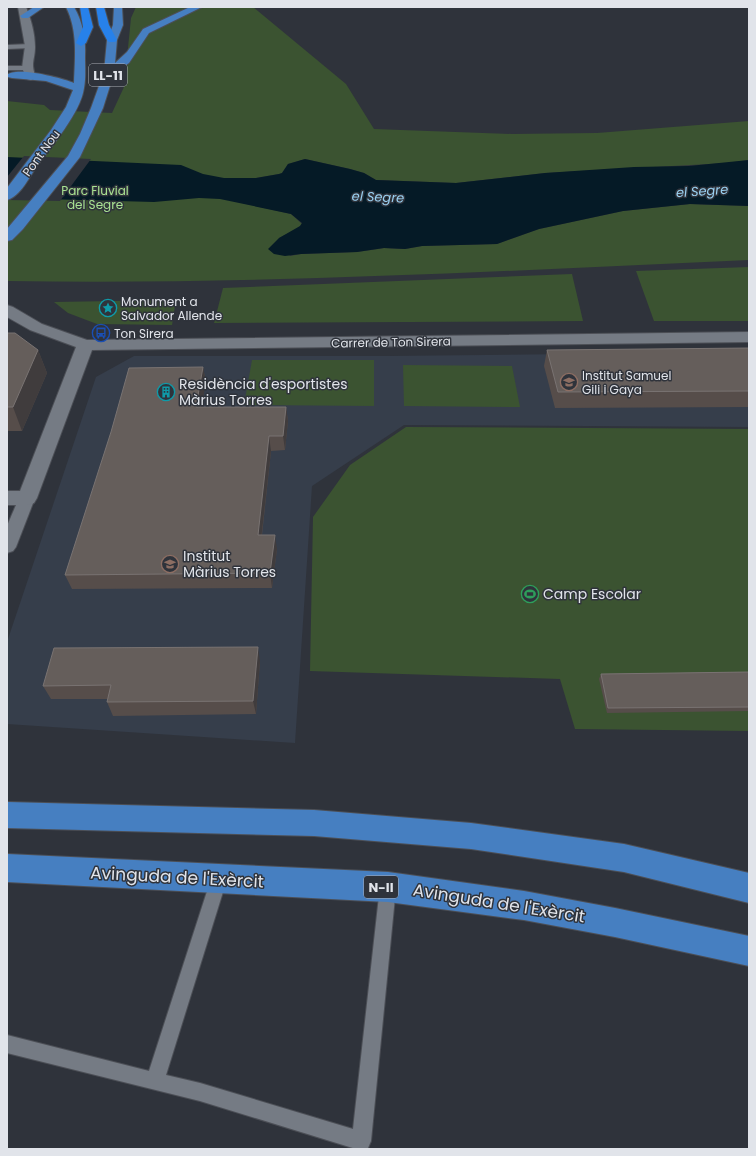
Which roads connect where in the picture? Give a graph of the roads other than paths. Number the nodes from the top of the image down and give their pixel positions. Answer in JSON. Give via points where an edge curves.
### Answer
{"nodes":[{"id":1,"x":40,"y":7,"type":"edge"},
{"id":2,"x":70,"y":7,"type":"edge"},
{"id":3,"x":84,"y":7,"type":"edge"},
{"id":4,"x":100,"y":7,"type":"edge"},
{"id":5,"x":118,"y":7,"type":"edge"},
{"id":6,"x":198,"y":7,"type":"edge"},
{"id":7,"x":24,"y":11,"type":"edge"},
{"id":8,"x":112,"y":40,"type":"junction"},
{"id":9,"x":81,"y":43,"type":"junction"},
{"id":10,"x":30,"y":46,"type":"junction"},
{"id":11,"x":7,"y":47,"type":"edge"},
{"id":12,"x":29,"y":72,"type":"junction"},
{"id":13,"x":109,"y":72,"type":"junction"},
{"id":14,"x":9,"y":73,"type":"edge"},
{"id":15,"x":79,"y":89,"type":"junction"},
{"id":16,"x":7,"y":196,"type":"edge"},
{"id":17,"x":7,"y":237,"type":"edge"},
{"id":18,"x":7,"y":310,"type":"edge"},
{"id":19,"x":36,"y":327,"type":"junction"},
{"id":20,"x":7,"y":328,"type":"edge"},
{"id":21,"x":749,"y":337,"type":"edge"},
{"id":22,"x":85,"y":345,"type":"junction"},
{"id":23,"x":7,"y":498,"type":"edge"},
{"id":24,"x":27,"y":498,"type":"junction"},
{"id":25,"x":7,"y":547,"type":"edge"},
{"id":26,"x":7,"y":815,"type":"edge"},
{"id":27,"x":7,"y":868,"type":"edge"},
{"id":28,"x":219,"y":879,"type":"junction"},
{"id":29,"x":388,"y":887,"type":"junction"},
{"id":30,"x":749,"y":888,"type":"edge"},
{"id":31,"x":749,"y":952,"type":"edge"},
{"id":32,"x":7,"y":1044,"type":"edge"},
{"id":33,"x":155,"y":1082,"type":"junction"}],
"edges":[{"from":1,"to":7,"type":"main road"},
{"from":2,"to":9,"type":"main road","number":"LL-11","via":[[75,16]]},
{"from":3,"to":9,"type":"highway","via":[[88,27]]},
{"from":4,"to":8,"type":"highway","via":[[104,25]]},
{"from":5,"to":8,"type":"main road","number":"LL-11","via":[[118,25]]},
{"from":6,"to":13,"type":"main road","via":[[146,31],[125,61]]},
{"from":7,"to":10,"type":"street"},
{"from":8,"to":13,"type":"main road","number":"LL-11"},
{"from":9,"to":15,"type":"main road","number":"LL-11"},
{"from":10,"to":11,"type":"lane"},
{"from":10,"to":12,"type":"street"},
{"from":12,"to":14,"type":"main road"},
{"from":12,"to":15,"type":"main road","via":[[63,81]]},
{"from":13,"to":17,"type":"main road","name":"Pont Nou","number":"LL-11","via":[[97,108],[74,157]]},
{"from":15,"to":16,"type":"main road","name":"Pont Nou","number":"LL-11","via":[[72,107],[56,132]]},
{"from":18,"to":19,"type":"street","name":"Carrer de Ton Sirera"},
{"from":19,"to":20,"type":"street","name":"Carrer de Ton Sirera"},
{"from":19,"to":22,"type":"street","name":"Carrer de Ton Sirera"},
{"from":21,"to":22,"type":"street","name":"Carrer de Ton Sirera"},
{"from":22,"to":24,"type":"street"},
{"from":23,"to":24,"type":"street"},
{"from":24,"to":25,"type":"street"},
{"from":26,"to":30,"type":"main road","via":[[314,823],[471,836],[624,858]]},
{"from":27,"to":28,"type":"main road","name":"Avinguda de l'Exèrcit","number":"N-II"},
{"from":28,"to":29,"type":"main road","name":"Avinguda de l'Exèrcit","number":"N-II"},
{"from":28,"to":33,"type":"lane"},
{"from":29,"to":31,"type":"main road","name":"Avinguda de l'Exèrcit","number":"N-II","via":[[441,892],[611,921]]},
{"from":29,"to":33,"type":"lane","via":[[362,1141],[200,1092]]},
{"from":32,"to":33,"type":"lane"}]}
